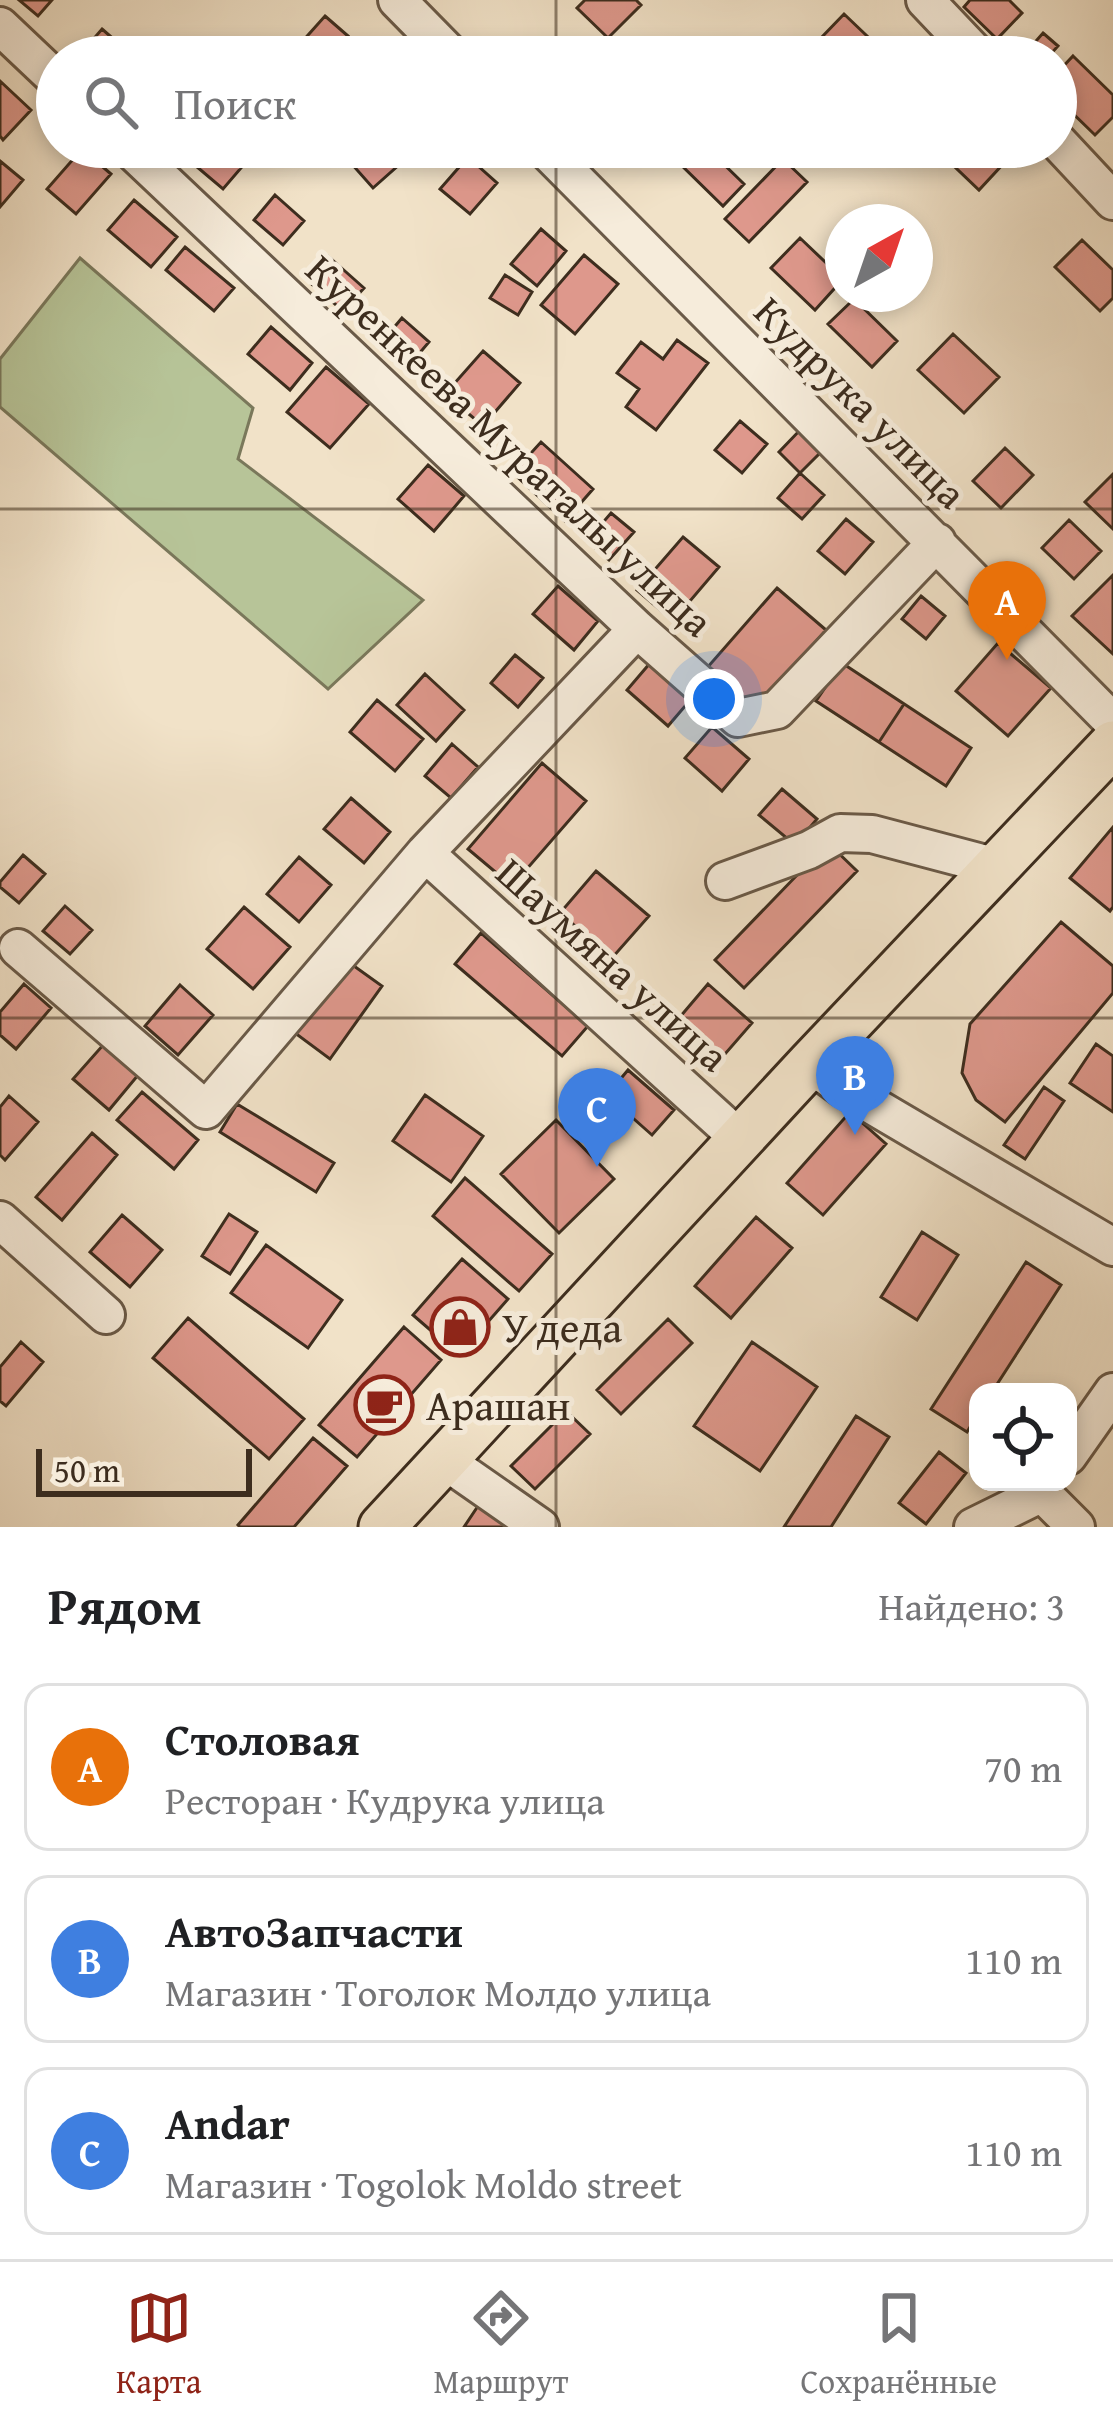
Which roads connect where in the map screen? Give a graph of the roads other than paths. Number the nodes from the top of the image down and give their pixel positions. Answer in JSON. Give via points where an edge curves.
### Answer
{"nodes":[{"id":1,"x":397,"y":0,"type":"edge"},
{"id":2,"x":926,"y":0,"type":"edge"},
{"id":3,"x":0,"y":26,"type":"edge"},
{"id":4,"x":432,"y":36,"type":"edge"},
{"id":5,"x":959,"y":36,"type":"edge"},
{"id":6,"x":36,"y":60,"type":"edge"},
{"id":7,"x":1077,"y":162,"type":"edge"},
{"id":8,"x":150,"y":168,"type":"edge"},
{"id":9,"x":564,"y":168,"type":"edge"},
{"id":10,"x":1113,"y":201,"type":"edge"},
{"id":11,"x":938,"y":542,"type":"junction"},
{"id":12,"x":638,"y":629,"type":"junction"},
{"id":13,"x":1113,"y":722,"type":"edge"},
{"id":14,"x":1113,"y":744,"type":"edge"},
{"id":15,"x":425,"y":853,"type":"junction"},
{"id":16,"x":997,"y":867,"type":"junction"},
{"id":17,"x":724,"y":881,"type":"dead end"},
{"id":18,"x":18,"y":948,"type":"dead end"},
{"id":19,"x":810,"y":1064,"type":"junction"},
{"id":20,"x":741,"y":1139,"type":"junction"},
{"id":21,"x":0,"y":1220,"type":"edge"},
{"id":22,"x":1113,"y":1247,"type":"edge"},
{"id":23,"x":106,"y":1315,"type":"dead end"},
{"id":24,"x":1113,"y":1392,"type":"edge"},
{"id":25,"x":1077,"y":1443,"type":"edge"},
{"id":26,"x":444,"y":1460,"type":"junction"},
{"id":27,"x":1039,"y":1491,"type":"edge"},
{"id":28,"x":1049,"y":1491,"type":"edge"},
{"id":29,"x":382,"y":1527,"type":"edge"},
{"id":30,"x":540,"y":1527,"type":"edge"},
{"id":31,"x":973,"y":1527,"type":"edge"},
{"id":32,"x":1076,"y":1527,"type":"edge"}],
"edges":[{"from":1,"to":4,"type":"street"},
{"from":2,"to":5,"type":"street"},
{"from":3,"to":6,"type":"street"},
{"from":7,"to":10,"type":"street"},
{"from":8,"to":12,"type":"street","name":"Куренкеева Мураталы улица"},
{"from":9,"to":11,"type":"street","name":"Кудрука улица"},
{"from":11,"to":12,"type":"street","name":"Куренкеева Мураталы улица","via":[[777,710],[738,718]]},
{"from":11,"to":13,"type":"street","name":"Кудрука улица"},
{"from":12,"to":15,"type":"street"},
{"from":14,"to":16,"type":"main road"},
{"from":15,"to":18,"type":"street","via":[[206,1110]]},
{"from":15,"to":20,"type":"street","name":"Шаумяна улица"},
{"from":16,"to":17,"type":"street","via":[[840,833]]},
{"from":16,"to":19,"type":"main road"},
{"from":19,"to":20,"type":"main road"},
{"from":19,"to":22,"type":"street"},
{"from":20,"to":26,"type":"main road"},
{"from":21,"to":23,"type":"street"},
{"from":24,"to":25,"type":"street"},
{"from":26,"to":29,"type":"main road"},
{"from":26,"to":30,"type":"street"},
{"from":27,"to":31,"type":"street"},
{"from":28,"to":32,"type":"street"}]}
